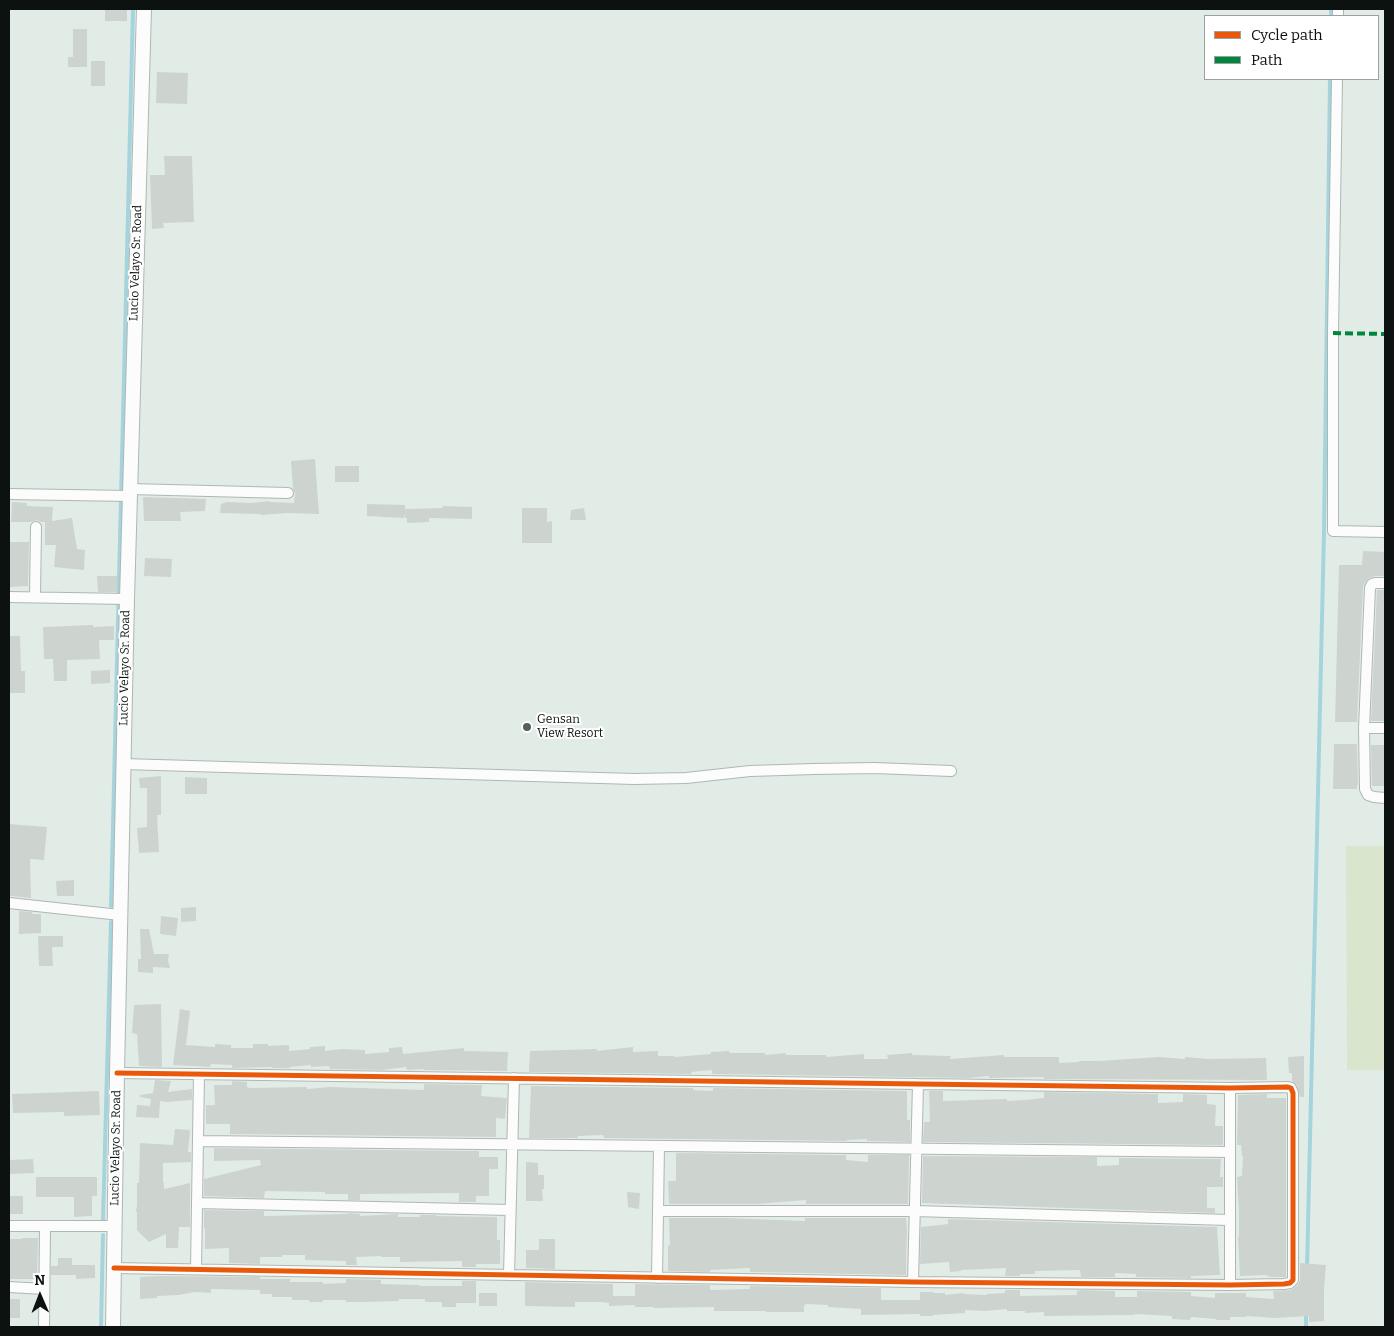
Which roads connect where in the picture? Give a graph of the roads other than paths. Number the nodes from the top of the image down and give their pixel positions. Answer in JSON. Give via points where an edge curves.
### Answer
{"nodes":[{"id":1,"x":144,"y":9,"type":"edge"},
{"id":2,"x":1337,"y":80,"type":"edge"},
{"id":3,"x":288,"y":492,"type":"dead end"},
{"id":4,"x":9,"y":494,"type":"edge"},
{"id":5,"x":125,"y":495,"type":"junction"},
{"id":6,"x":36,"y":527,"type":"dead end"},
{"id":7,"x":1385,"y":532,"type":"edge"},
{"id":8,"x":1385,"y":583,"type":"edge"},
{"id":9,"x":9,"y":596,"type":"edge"},
{"id":10,"x":35,"y":597,"type":"junction"},
{"id":11,"x":123,"y":599,"type":"junction"},
{"id":12,"x":1364,"y":728,"type":"junction"},
{"id":13,"x":1385,"y":728,"type":"edge"},
{"id":14,"x":123,"y":764,"type":"junction"},
{"id":15,"x":951,"y":771,"type":"dead end"},
{"id":16,"x":1385,"y":798,"type":"edge"},
{"id":17,"x":9,"y":903,"type":"edge"},
{"id":18,"x":120,"y":915,"type":"junction"},
{"id":19,"x":116,"y":1072,"type":"junction"},
{"id":20,"x":200,"y":1074,"type":"junction"},
{"id":21,"x":514,"y":1078,"type":"junction"},
{"id":22,"x":918,"y":1084,"type":"junction"},
{"id":23,"x":1230,"y":1088,"type":"junction"},
{"id":24,"x":198,"y":1141,"type":"junction"},
{"id":25,"x":512,"y":1144,"type":"junction"},
{"id":26,"x":659,"y":1146,"type":"junction"},
{"id":27,"x":916,"y":1149,"type":"junction"},
{"id":28,"x":1229,"y":1152,"type":"junction"},
{"id":29,"x":197,"y":1202,"type":"junction"},
{"id":30,"x":510,"y":1210,"type":"junction"},
{"id":31,"x":658,"y":1211,"type":"junction"},
{"id":32,"x":914,"y":1211,"type":"junction"},
{"id":33,"x":1229,"y":1220,"type":"junction"},
{"id":34,"x":9,"y":1226,"type":"edge"},
{"id":35,"x":45,"y":1226,"type":"junction"},
{"id":36,"x":115,"y":1226,"type":"junction"},
{"id":37,"x":114,"y":1268,"type":"junction"},
{"id":38,"x":196,"y":1269,"type":"junction"},
{"id":39,"x":508,"y":1275,"type":"junction"},
{"id":40,"x":657,"y":1278,"type":"junction"},
{"id":41,"x":913,"y":1282,"type":"junction"},
{"id":42,"x":1230,"y":1285,"type":"junction"},
{"id":43,"x":9,"y":1287,"type":"edge"},
{"id":44,"x":44,"y":1289,"type":"junction"},
{"id":45,"x":44,"y":1327,"type":"edge"},
{"id":46,"x":113,"y":1327,"type":"edge"}],
"edges":[{"from":1,"to":5,"type":"main road","name":"Lucio Velayo Sr. Road"},
{"from":2,"to":7,"type":"street","via":[[1333,531]]},
{"from":3,"to":5,"type":"street"},
{"from":4,"to":5,"type":"street"},
{"from":5,"to":11,"type":"main road","name":"Lucio Velayo Sr. Road"},
{"from":6,"to":10,"type":"street"},
{"from":8,"to":12,"type":"street","via":[[1375,582],[1370,588]]},
{"from":9,"to":10,"type":"street"},
{"from":10,"to":11,"type":"street"},
{"from":11,"to":14,"type":"main road","name":"Lucio Velayo Sr. Road"},
{"from":12,"to":13,"type":"street"},
{"from":12,"to":16,"type":"street","via":[[1365,789],[1368,795]]},
{"from":14,"to":15,"type":"street","via":[[634,779],[814,769]]},
{"from":14,"to":18,"type":"main road","name":"Lucio Velayo Sr. Road"},
{"from":17,"to":18,"type":"street"},
{"from":18,"to":19,"type":"main road","name":"Lucio Velayo Sr. Road"},
{"from":19,"to":20,"type":"street"},
{"from":19,"to":36,"type":"main road","name":"Lucio Velayo Sr. Road"},
{"from":20,"to":21,"type":"street"},
{"from":20,"to":24,"type":"street"},
{"from":21,"to":22,"type":"street"},
{"from":21,"to":25,"type":"street"},
{"from":22,"to":23,"type":"street"},
{"from":22,"to":27,"type":"street"},
{"from":23,"to":28,"type":"street"},
{"from":23,"to":42,"type":"street","via":[[1284,1087],[1292,1090],[1294,1211],[1293,1280],[1284,1284]]},
{"from":24,"to":25,"type":"street"},
{"from":24,"to":29,"type":"street"},
{"from":25,"to":26,"type":"street"},
{"from":25,"to":30,"type":"street"},
{"from":26,"to":27,"type":"street"},
{"from":26,"to":31,"type":"street"},
{"from":27,"to":28,"type":"street"},
{"from":27,"to":32,"type":"street"},
{"from":28,"to":33,"type":"street"},
{"from":29,"to":30,"type":"street"},
{"from":29,"to":38,"type":"street"},
{"from":30,"to":39,"type":"street"},
{"from":31,"to":32,"type":"street"},
{"from":31,"to":40,"type":"street"},
{"from":32,"to":33,"type":"street"},
{"from":32,"to":41,"type":"street"},
{"from":33,"to":42,"type":"street"},
{"from":34,"to":35,"type":"street"},
{"from":35,"to":36,"type":"street"},
{"from":35,"to":44,"type":"street"},
{"from":36,"to":37,"type":"main road","name":"Lucio Velayo Sr. Road"},
{"from":37,"to":38,"type":"street"},
{"from":37,"to":46,"type":"main road","name":"Lucio Velayo Sr. Road"},
{"from":38,"to":39,"type":"street"},
{"from":39,"to":40,"type":"street"},
{"from":40,"to":41,"type":"street"},
{"from":41,"to":42,"type":"street"},
{"from":43,"to":44,"type":"street"},
{"from":44,"to":45,"type":"street"}]}
